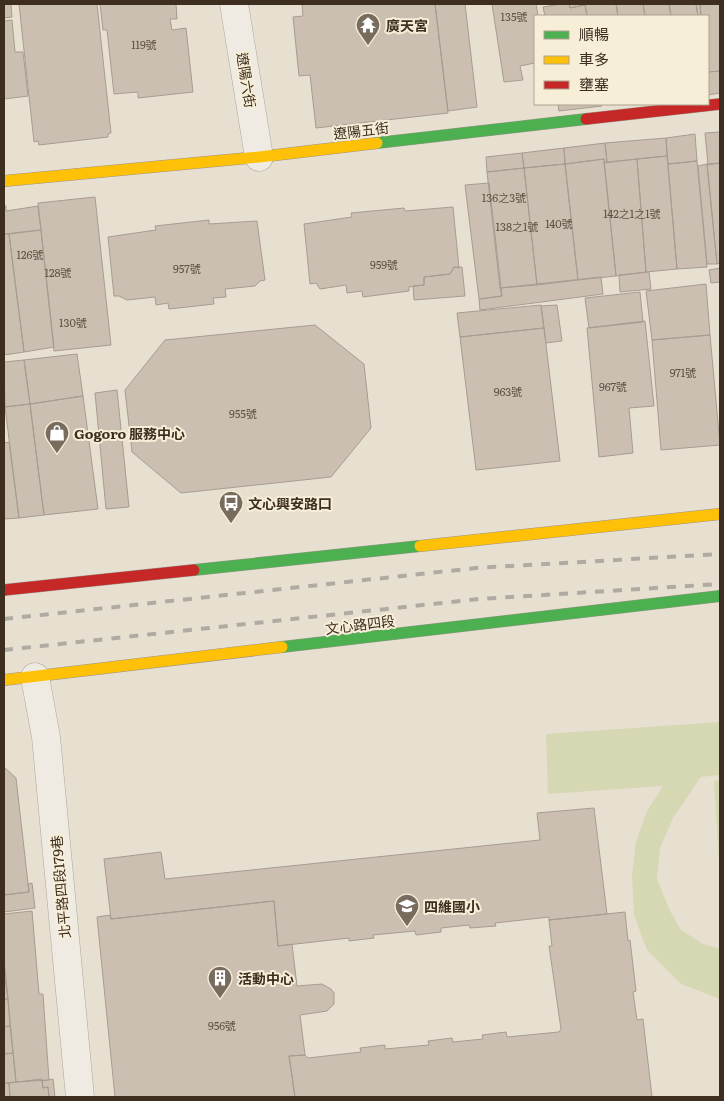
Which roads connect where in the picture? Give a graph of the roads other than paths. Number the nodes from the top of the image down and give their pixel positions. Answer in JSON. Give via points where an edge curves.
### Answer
{"nodes":[{"id":1,"x":234,"y":4,"type":"edge"},
{"id":2,"x":720,"y":104,"type":"edge"},
{"id":3,"x":259,"y":157,"type":"junction"},
{"id":4,"x":4,"y":181,"type":"edge"},
{"id":5,"x":720,"y":514,"type":"edge"},
{"id":6,"x":4,"y":590,"type":"edge"},
{"id":7,"x":720,"y":596,"type":"edge"},
{"id":8,"x":34,"y":677,"type":"junction"},
{"id":9,"x":4,"y":680,"type":"edge"},
{"id":10,"x":80,"y":1097,"type":"edge"}],
"edges":[{"from":1,"to":3,"type":"street","name":"遼陽六街"},
{"from":2,"to":3,"type":"main road","name":"遼陽五街"},
{"from":3,"to":4,"type":"main road","name":"遼陽五街"},
{"from":5,"to":6,"type":"main road"},
{"from":7,"to":8,"type":"main road","name":"文心路四段"},
{"from":8,"to":9,"type":"main road","name":"文心路四段"},
{"from":8,"to":10,"type":"street","name":"北平路四段179巷","via":[[46,737]]}]}
